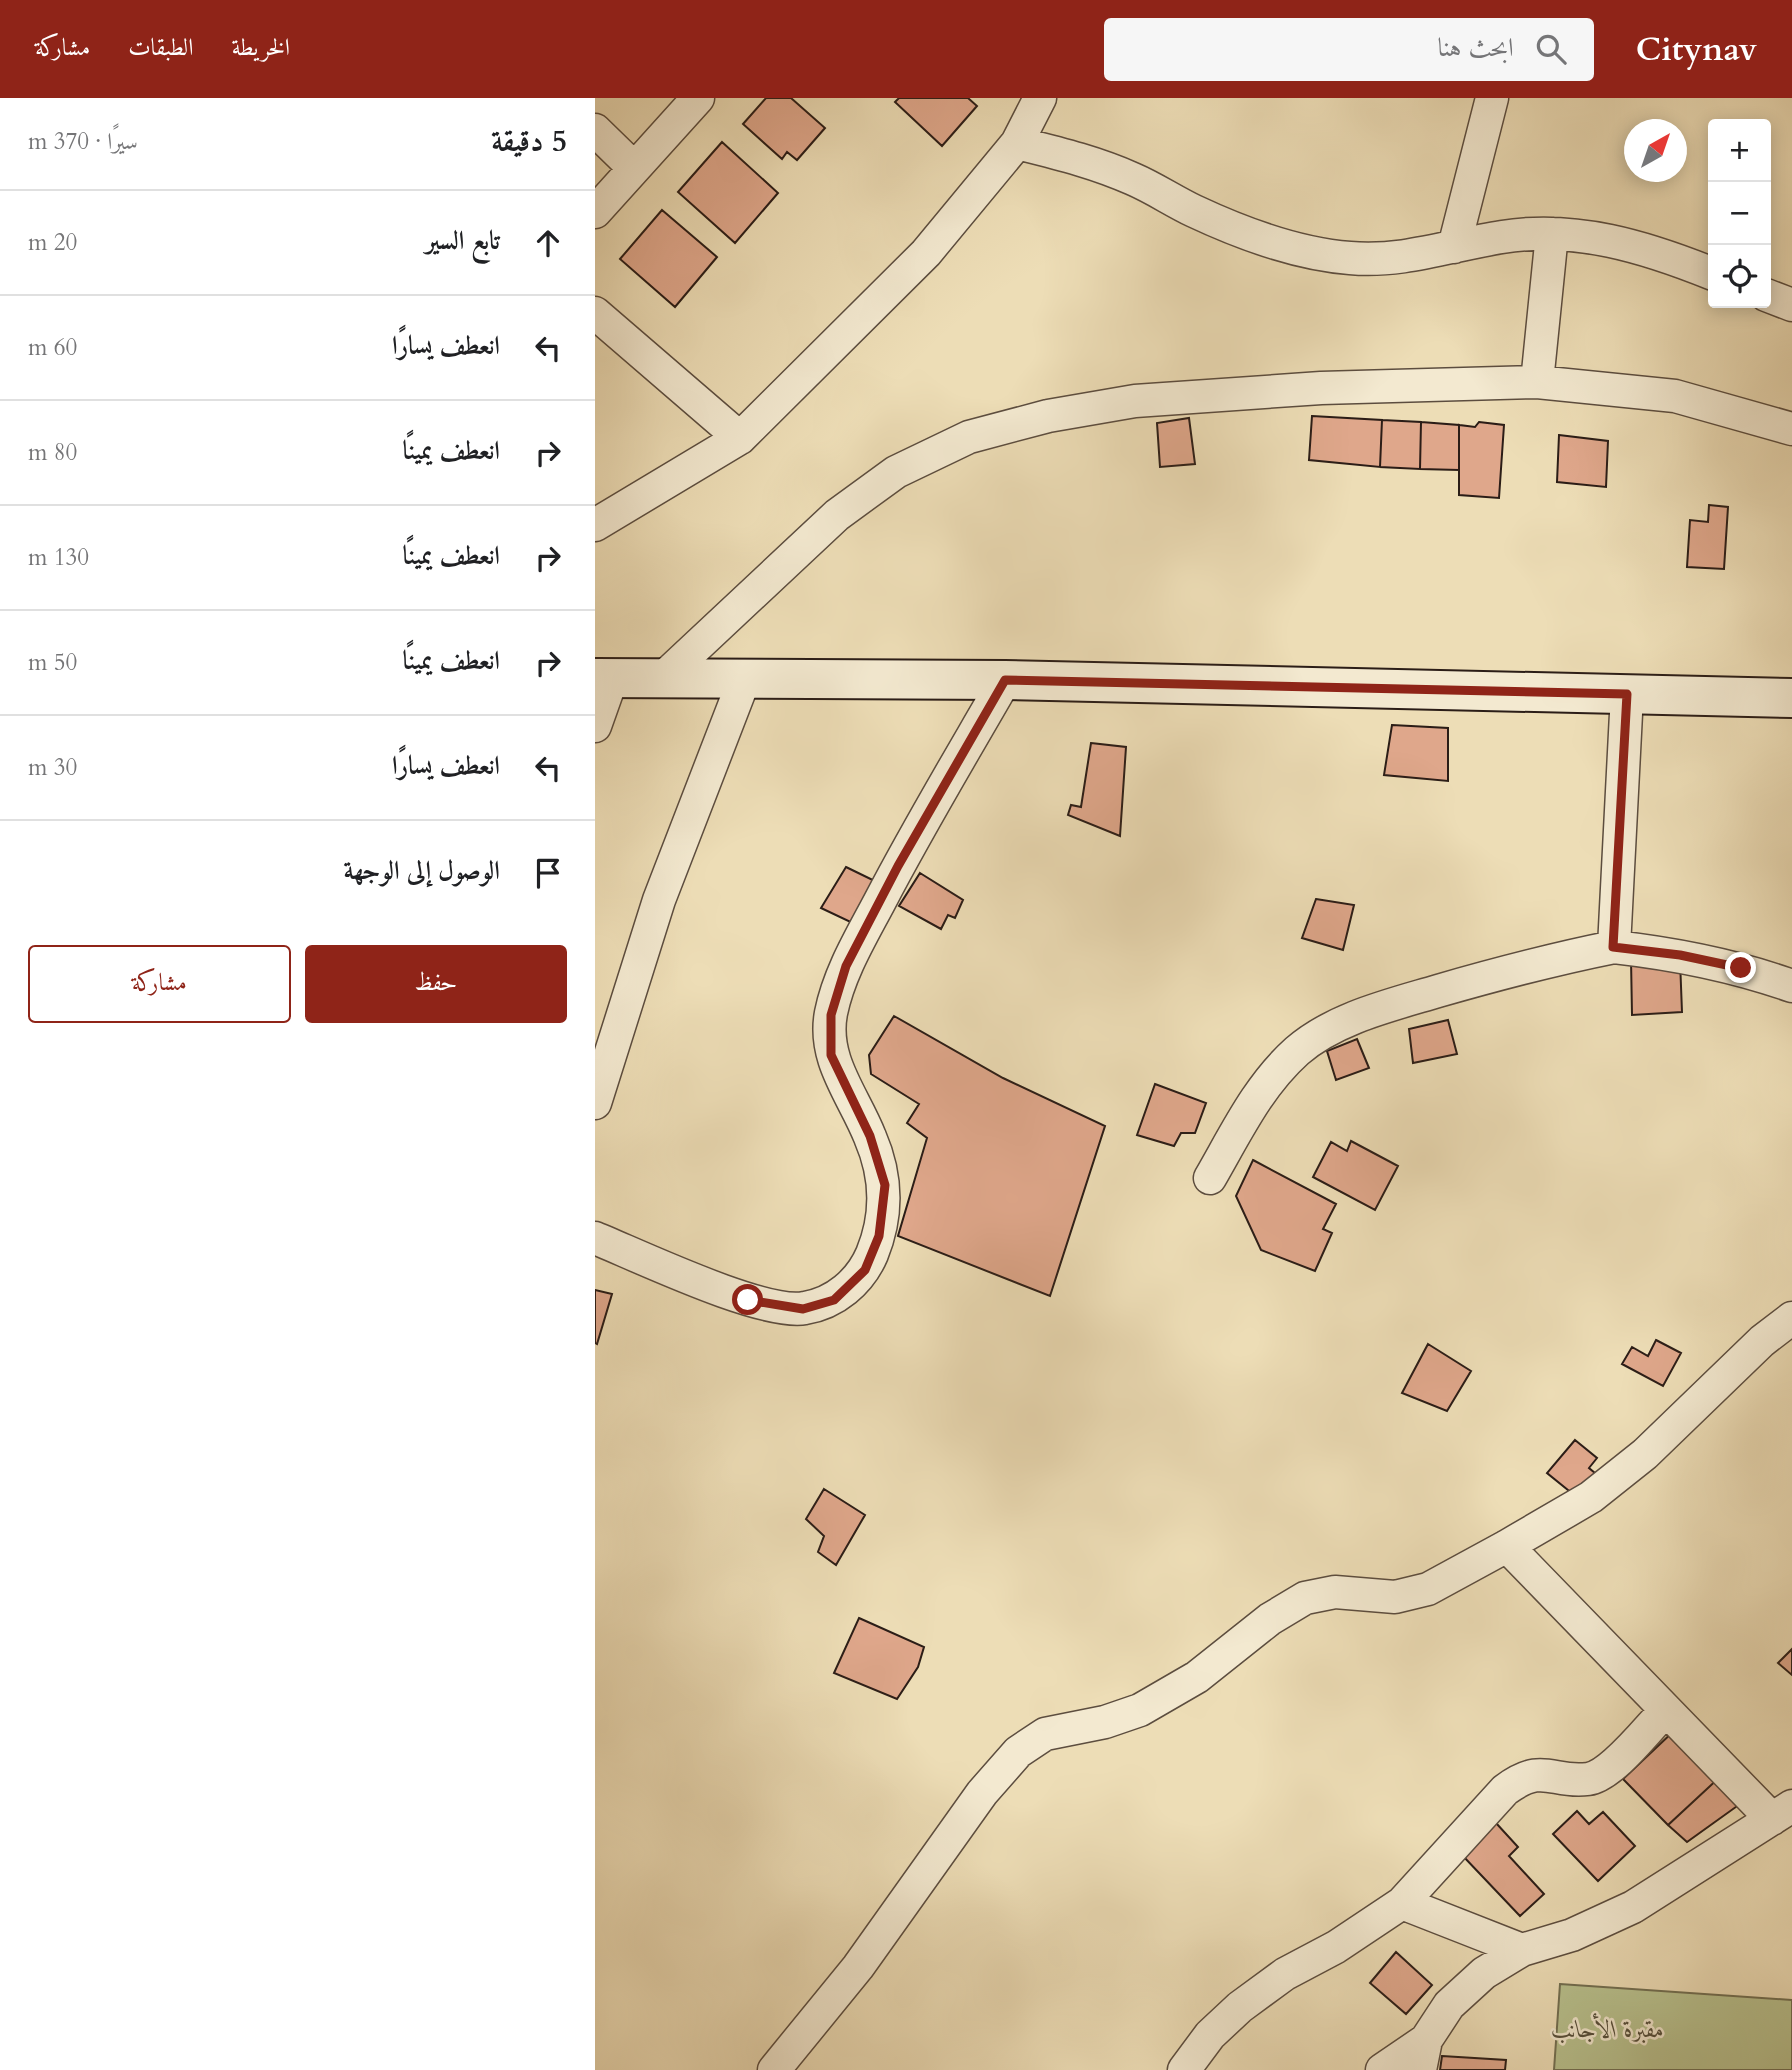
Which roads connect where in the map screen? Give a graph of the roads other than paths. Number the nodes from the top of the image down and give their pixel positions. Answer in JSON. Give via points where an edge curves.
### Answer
{"nodes":[{"id":1,"x":698,"y":98,"type":"edge"},
{"id":2,"x":1040,"y":98,"type":"edge"},
{"id":3,"x":1492,"y":98,"type":"edge"},
{"id":4,"x":595,"y":130,"type":"edge"},
{"id":5,"x":1017,"y":143,"type":"junction"},
{"id":6,"x":634,"y":168,"type":"junction"},
{"id":7,"x":595,"y":212,"type":"edge"},
{"id":8,"x":1551,"y":243,"type":"junction"},
{"id":9,"x":1454,"y":247,"type":"junction"},
{"id":10,"x":1708,"y":272,"type":"edge"},
{"id":11,"x":1771,"y":297,"type":"edge"},
{"id":12,"x":1792,"y":305,"type":"edge"},
{"id":13,"x":595,"y":313,"type":"edge"},
{"id":14,"x":1538,"y":373,"type":"junction"},
{"id":15,"x":1792,"y":429,"type":"edge"},
{"id":16,"x":740,"y":438,"type":"junction"},
{"id":17,"x":595,"y":526,"type":"edge"},
{"id":18,"x":604,"y":678,"type":"edge"},
{"id":19,"x":663,"y":678,"type":"junction"},
{"id":20,"x":744,"y":680,"type":"junction"},
{"id":21,"x":1005,"y":680,"type":"junction"},
{"id":22,"x":1627,"y":694,"type":"junction"},
{"id":23,"x":1792,"y":698,"type":"edge"},
{"id":24,"x":595,"y":726,"type":"edge"},
{"id":25,"x":1613,"y":947,"type":"junction"},
{"id":26,"x":1792,"y":986,"type":"edge"},
{"id":27,"x":595,"y":1103,"type":"edge"},
{"id":28,"x":1210,"y":1178,"type":"dead end"},
{"id":29,"x":595,"y":1238,"type":"edge"},
{"id":30,"x":1792,"y":1318,"type":"edge"},
{"id":31,"x":1507,"y":1546,"type":"junction"},
{"id":32,"x":1665,"y":1711,"type":"junction"},
{"id":33,"x":1782,"y":1813,"type":"edge"},
{"id":34,"x":1402,"y":1903,"type":"junction"},
{"id":35,"x":1522,"y":1950,"type":"junction"},
{"id":36,"x":1423,"y":2055,"type":"edge"},
{"id":37,"x":774,"y":2070,"type":"edge"},
{"id":38,"x":1184,"y":2070,"type":"edge"},
{"id":39,"x":1382,"y":2070,"type":"edge"}],
"edges":[{"from":1,"to":6,"type":"street"},
{"from":2,"to":5,"type":"street"},
{"from":3,"to":9,"type":"street"},
{"from":4,"to":6,"type":"street"},
{"from":5,"to":9,"type":"street","via":[[1086,159],[1244,233],[1302,250],[1351,258],[1399,258]]},
{"from":5,"to":16,"type":"street","via":[[926,253]]},
{"from":6,"to":7,"type":"street"},
{"from":8,"to":9,"type":"street","via":[[1504,236]]},
{"from":8,"to":10,"type":"street","via":[[1604,239],[1662,253]]},
{"from":8,"to":14,"type":"street"},
{"from":11,"to":12,"type":"street"},
{"from":13,"to":16,"type":"street"},
{"from":14,"to":15,"type":"street","via":[[1675,396]]},
{"from":14,"to":19,"type":"street","via":[[1135,401],[1048,416],[969,437],[896,472],[837,515]]},
{"from":16,"to":17,"type":"street"},
{"from":18,"to":19,"type":"street"},
{"from":18,"to":24,"type":"street"},
{"from":19,"to":20,"type":"street"},
{"from":20,"to":21,"type":"street"},
{"from":20,"to":27,"type":"street","via":[[659,900]]},
{"from":21,"to":22,"type":"street"},
{"from":21,"to":29,"type":"street","via":[[846,966],[831,1015],[831,1055],[870,1136],[885,1185],[879,1236],[865,1270],[834,1300],[803,1309],[748,1300]]},
{"from":22,"to":23,"type":"street"},
{"from":22,"to":25,"type":"street"},
{"from":25,"to":26,"type":"street","via":[[1741,968]]},
{"from":25,"to":28,"type":"street","via":[[1541,961],[1340,1025],[1298,1051],[1258,1094]]},
{"from":30,"to":31,"type":"street","via":[[1762,1340],[1645,1454],[1591,1497]]},
{"from":31,"to":32,"type":"street"},
{"from":31,"to":37,"type":"street","via":[[1428,1589],[1395,1597],[1335,1592],[1305,1598],[1270,1619],[1197,1677],[1140,1710],[1045,1734],[1018,1752],[982,1793],[858,1967]]},
{"from":32,"to":33,"type":"street"},
{"from":32,"to":34,"type":"street","via":[[1598,1775],[1581,1779],[1535,1775],[1511,1785]]},
{"from":33,"to":35,"type":"street","via":[[1633,1907],[1572,1935]]},
{"from":34,"to":35,"type":"street"},
{"from":34,"to":38,"type":"street","via":[[1240,2007],[1210,2035]]},
{"from":35,"to":36,"type":"street","via":[[1484,1973],[1449,2005]]},
{"from":36,"to":39,"type":"street"}]}
